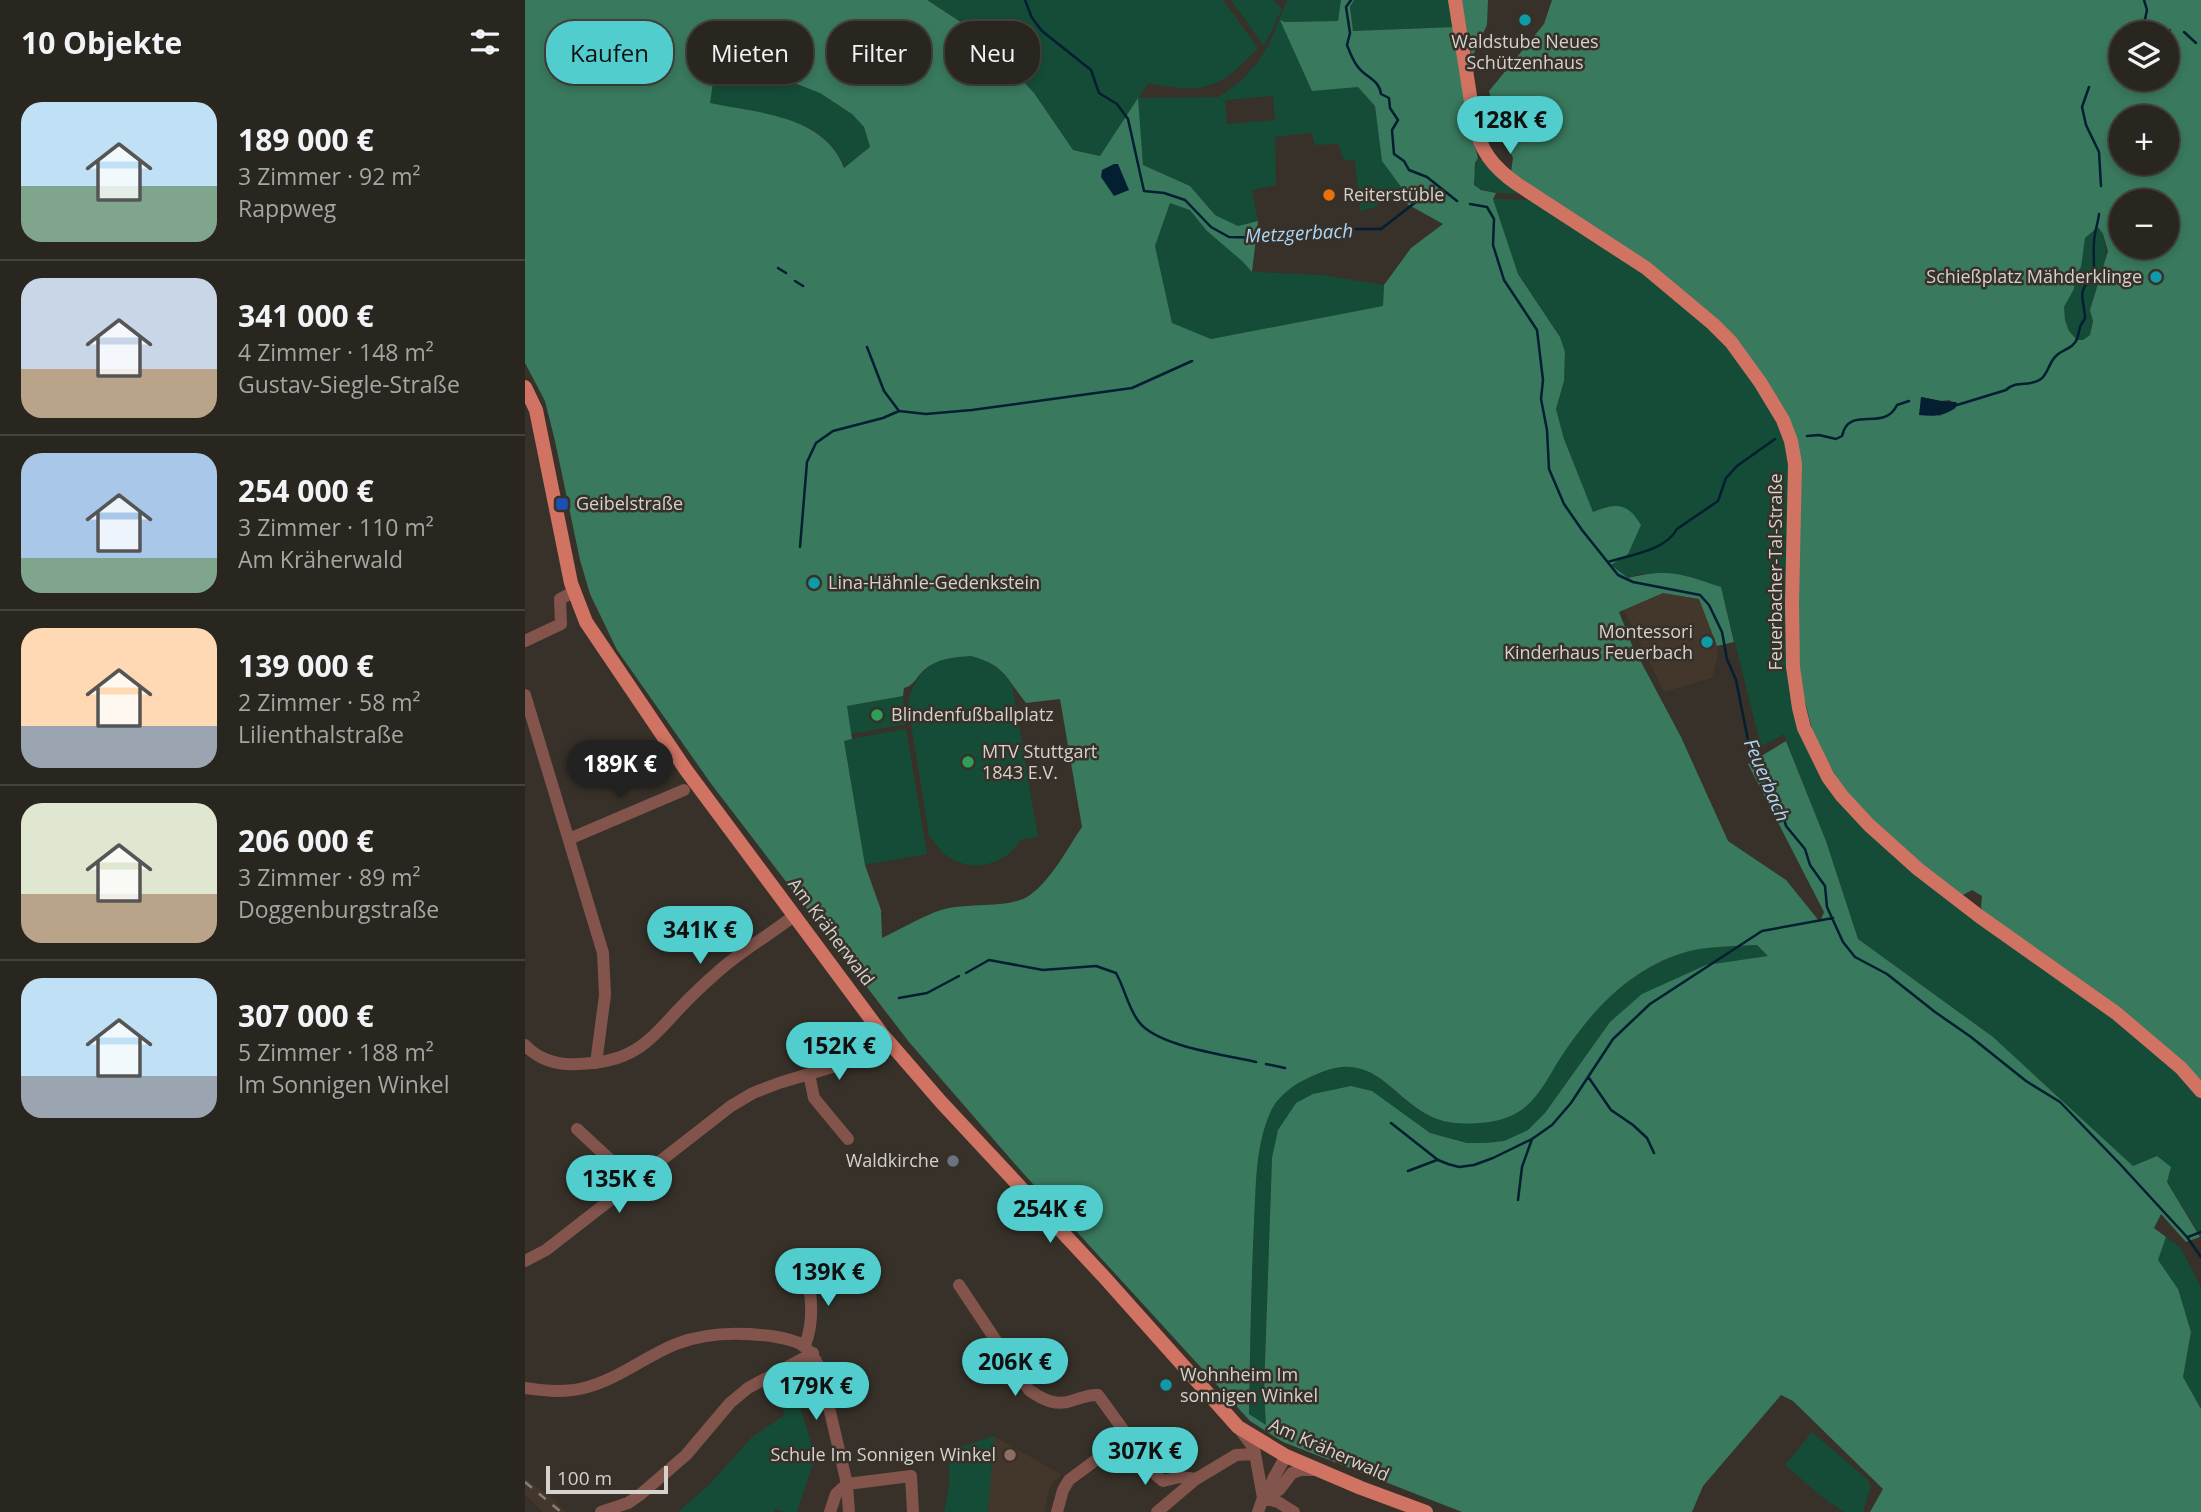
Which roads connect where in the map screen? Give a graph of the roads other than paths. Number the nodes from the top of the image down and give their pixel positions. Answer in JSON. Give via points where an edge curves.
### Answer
{"nodes":[{"id":1,"x":1455,"y":0,"type":"edge"},
{"id":2,"x":525,"y":387,"type":"edge"},
{"id":3,"x":573,"y":592,"type":"junction"},
{"id":4,"x":525,"y":641,"type":"edge"},
{"id":5,"x":525,"y":695,"type":"edge"},
{"id":6,"x":684,"y":790,"type":"dead end"},
{"id":7,"x":569,"y":839,"type":"junction"},
{"id":8,"x":795,"y":915,"type":"junction"},
{"id":9,"x":882,"y":1034,"type":"junction"},
{"id":10,"x":525,"y":1045,"type":"edge"},
{"id":11,"x":596,"y":1063,"type":"junction"},
{"id":12,"x":809,"y":1074,"type":"junction"},
{"id":13,"x":2201,"y":1091,"type":"edge"},
{"id":14,"x":577,"y":1129,"type":"dead end"},
{"id":15,"x":849,"y":1139,"type":"dead end"},
{"id":16,"x":634,"y":1182,"type":"junction"},
{"id":17,"x":525,"y":1261,"type":"edge"},
{"id":18,"x":806,"y":1267,"type":"dead end"},
{"id":19,"x":959,"y":1285,"type":"dead end"},
{"id":20,"x":809,"y":1349,"type":"junction"},
{"id":21,"x":525,"y":1388,"type":"edge"},
{"id":22,"x":1239,"y":1428,"type":"junction"},
{"id":23,"x":1128,"y":1436,"type":"junction"},
{"id":24,"x":1268,"y":1446,"type":"junction"},
{"id":25,"x":1255,"y":1454,"type":"junction"},
{"id":26,"x":1286,"y":1456,"type":"junction"},
{"id":27,"x":1318,"y":1470,"type":"junction"},
{"id":28,"x":1196,"y":1479,"type":"junction"},
{"id":29,"x":847,"y":1484,"type":"junction"},
{"id":30,"x":1266,"y":1496,"type":"junction"},
{"id":31,"x":601,"y":1512,"type":"edge"},
{"id":32,"x":831,"y":1512,"type":"edge"},
{"id":33,"x":849,"y":1512,"type":"edge"},
{"id":34,"x":913,"y":1512,"type":"edge"},
{"id":35,"x":1057,"y":1512,"type":"edge"},
{"id":36,"x":1157,"y":1512,"type":"edge"},
{"id":37,"x":1258,"y":1512,"type":"edge"},
{"id":38,"x":1294,"y":1512,"type":"edge"},
{"id":39,"x":1426,"y":1512,"type":"edge"}],
"edges":[{"from":1,"to":13,"type":"main road","name":"Feuerbacher-Tal-Straße","via":[[1477,136],[1495,167],[1646,268],[1713,324],[1746,362],[1783,420],[1795,464],[1791,639],[1796,689],[1804,728],[1834,786],[1868,825],[1918,869],[2116,1013]]},
{"from":2,"to":3,"type":"main road","name":"Am Kräherwald","via":[[536,410]]},
{"from":3,"to":4,"type":"street","via":[[560,599],[561,624]]},
{"from":3,"to":8,"type":"main road","name":"Am Kräherwald","via":[[586,622],[643,709]]},
{"from":5,"to":7,"type":"street"},
{"from":6,"to":7,"type":"street"},
{"from":7,"to":11,"type":"street","via":[[603,953],[605,995]]},
{"from":8,"to":9,"type":"main road","name":"Am Kräherwald"},
{"from":8,"to":11,"type":"street","via":[[722,967],[644,1045]]},
{"from":9,"to":12,"type":"street","via":[[839,1065]]},
{"from":9,"to":22,"type":"main road","name":"Am Kräherwald"},
{"from":10,"to":11,"type":"street","via":[[547,1060]]},
{"from":12,"to":15,"type":"street","via":[[814,1098]]},
{"from":12,"to":16,"type":"street","via":[[731,1105]]},
{"from":14,"to":16,"type":"street"},
{"from":16,"to":17,"type":"street"},
{"from":18,"to":20,"type":"street","via":[[811,1295]]},
{"from":19,"to":23,"type":"street","via":[[1029,1390],[1058,1404],[1098,1395]]},
{"from":20,"to":21,"type":"street","via":[[786,1338],[723,1333],[701,1336],[583,1388]]},
{"from":20,"to":29,"type":"street","via":[[826,1388]]},
{"from":20,"to":31,"type":"street","via":[[730,1403],[686,1455],[642,1494]]},
{"from":22,"to":24,"type":"main road","name":"Am Kräherwald"},
{"from":22,"to":25,"type":"street"},
{"from":23,"to":28,"type":"street","via":[[1163,1481]]},
{"from":23,"to":35,"type":"street","via":[[1069,1480]]},
{"from":24,"to":25,"type":"street"},
{"from":24,"to":26,"type":"main road","name":"Am Kräherwald"},
{"from":25,"to":28,"type":"street","via":[[1236,1454]]},
{"from":25,"to":30,"type":"street"},
{"from":26,"to":27,"type":"main road","name":"Am Kräherwald"},
{"from":26,"to":30,"type":"street"},
{"from":27,"to":30,"type":"street","via":[[1292,1473],[1279,1490]]},
{"from":27,"to":39,"type":"main road","name":"Am Kräherwald"},
{"from":28,"to":36,"type":"street"},
{"from":29,"to":32,"type":"street","via":[[837,1494]]},
{"from":29,"to":33,"type":"street"},
{"from":29,"to":34,"type":"street","via":[[911,1476]]},
{"from":30,"to":37,"type":"street"},
{"from":30,"to":38,"type":"street"}]}
